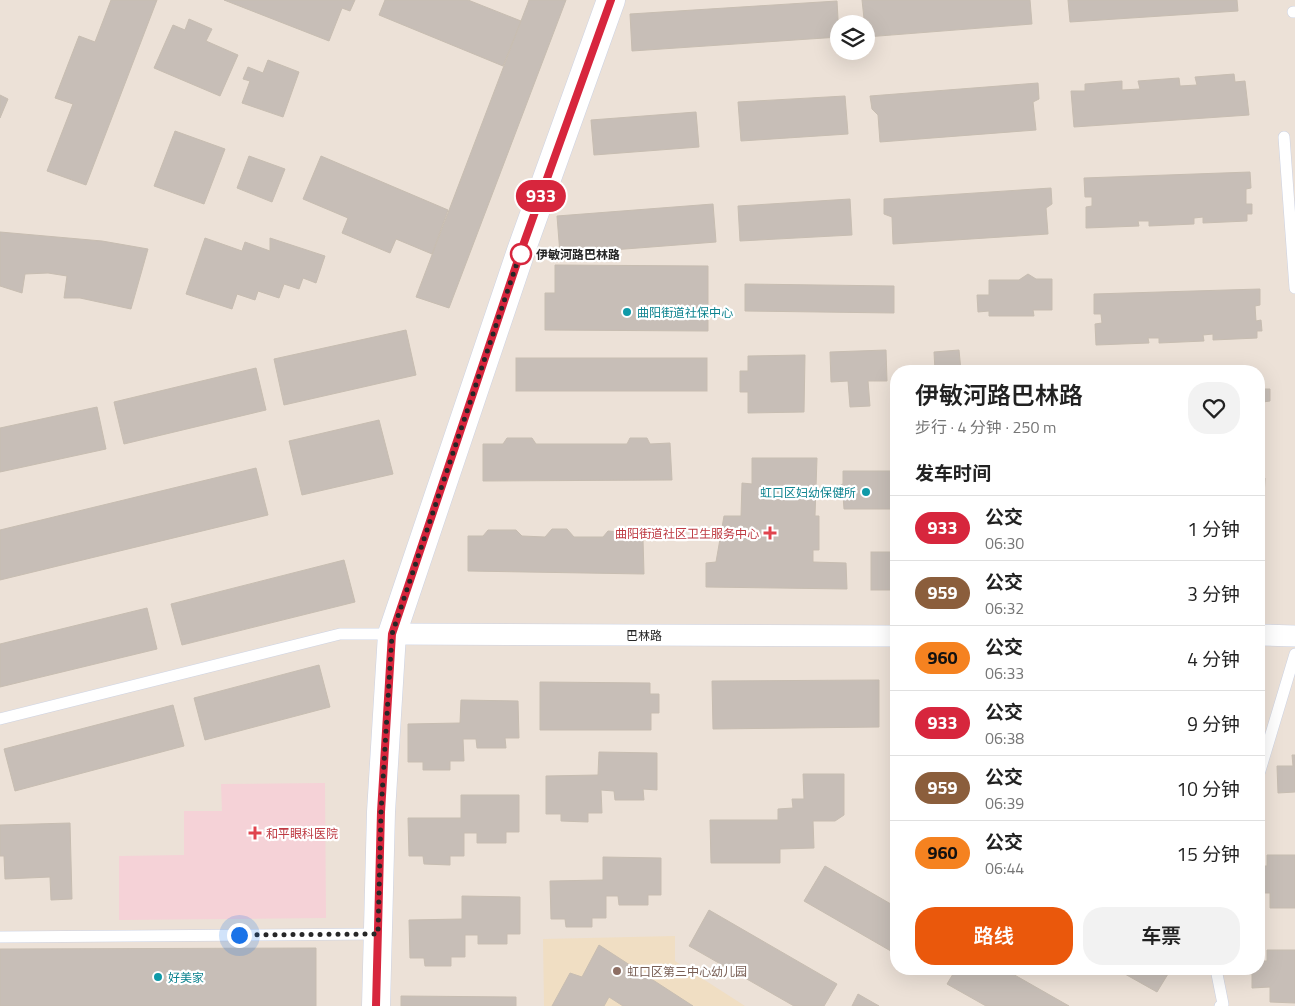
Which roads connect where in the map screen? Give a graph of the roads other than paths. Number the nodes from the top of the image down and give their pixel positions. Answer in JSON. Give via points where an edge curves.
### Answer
{"nodes":[{"id":1,"x":611,"y":0,"type":"edge"},
{"id":2,"x":1284,"y":137,"type":"dead end"},
{"id":3,"x":1295,"y":288,"type":"edge"},
{"id":4,"x":392,"y":634,"type":"junction"},
{"id":5,"x":1265,"y":635,"type":"edge"},
{"id":6,"x":890,"y":636,"type":"edge"},
{"id":7,"x":1295,"y":636,"type":"edge"},
{"id":8,"x":1295,"y":654,"type":"edge"},
{"id":9,"x":0,"y":719,"type":"edge"},
{"id":10,"x":1265,"y":754,"type":"edge"},
{"id":11,"x":378,"y":934,"type":"junction"},
{"id":12,"x":0,"y":937,"type":"edge"},
{"id":13,"x":1217,"y":975,"type":"edge"},
{"id":14,"x":1222,"y":1005,"type":"edge"},
{"id":15,"x":376,"y":1006,"type":"edge"}],
"edges":[{"from":1,"to":4,"type":"street","via":[[521,251]]},
{"from":2,"to":3,"type":"lane"},
{"from":4,"to":6,"type":"street","name":"巴林路"},
{"from":4,"to":9,"type":"lane","via":[[340,634]]},
{"from":4,"to":11,"type":"street","via":[[381,812]]},
{"from":5,"to":7,"type":"street"},
{"from":8,"to":10,"type":"lane"},
{"from":11,"to":12,"type":"lane"},
{"from":11,"to":15,"type":"street"},
{"from":13,"to":14,"type":"lane"}]}
